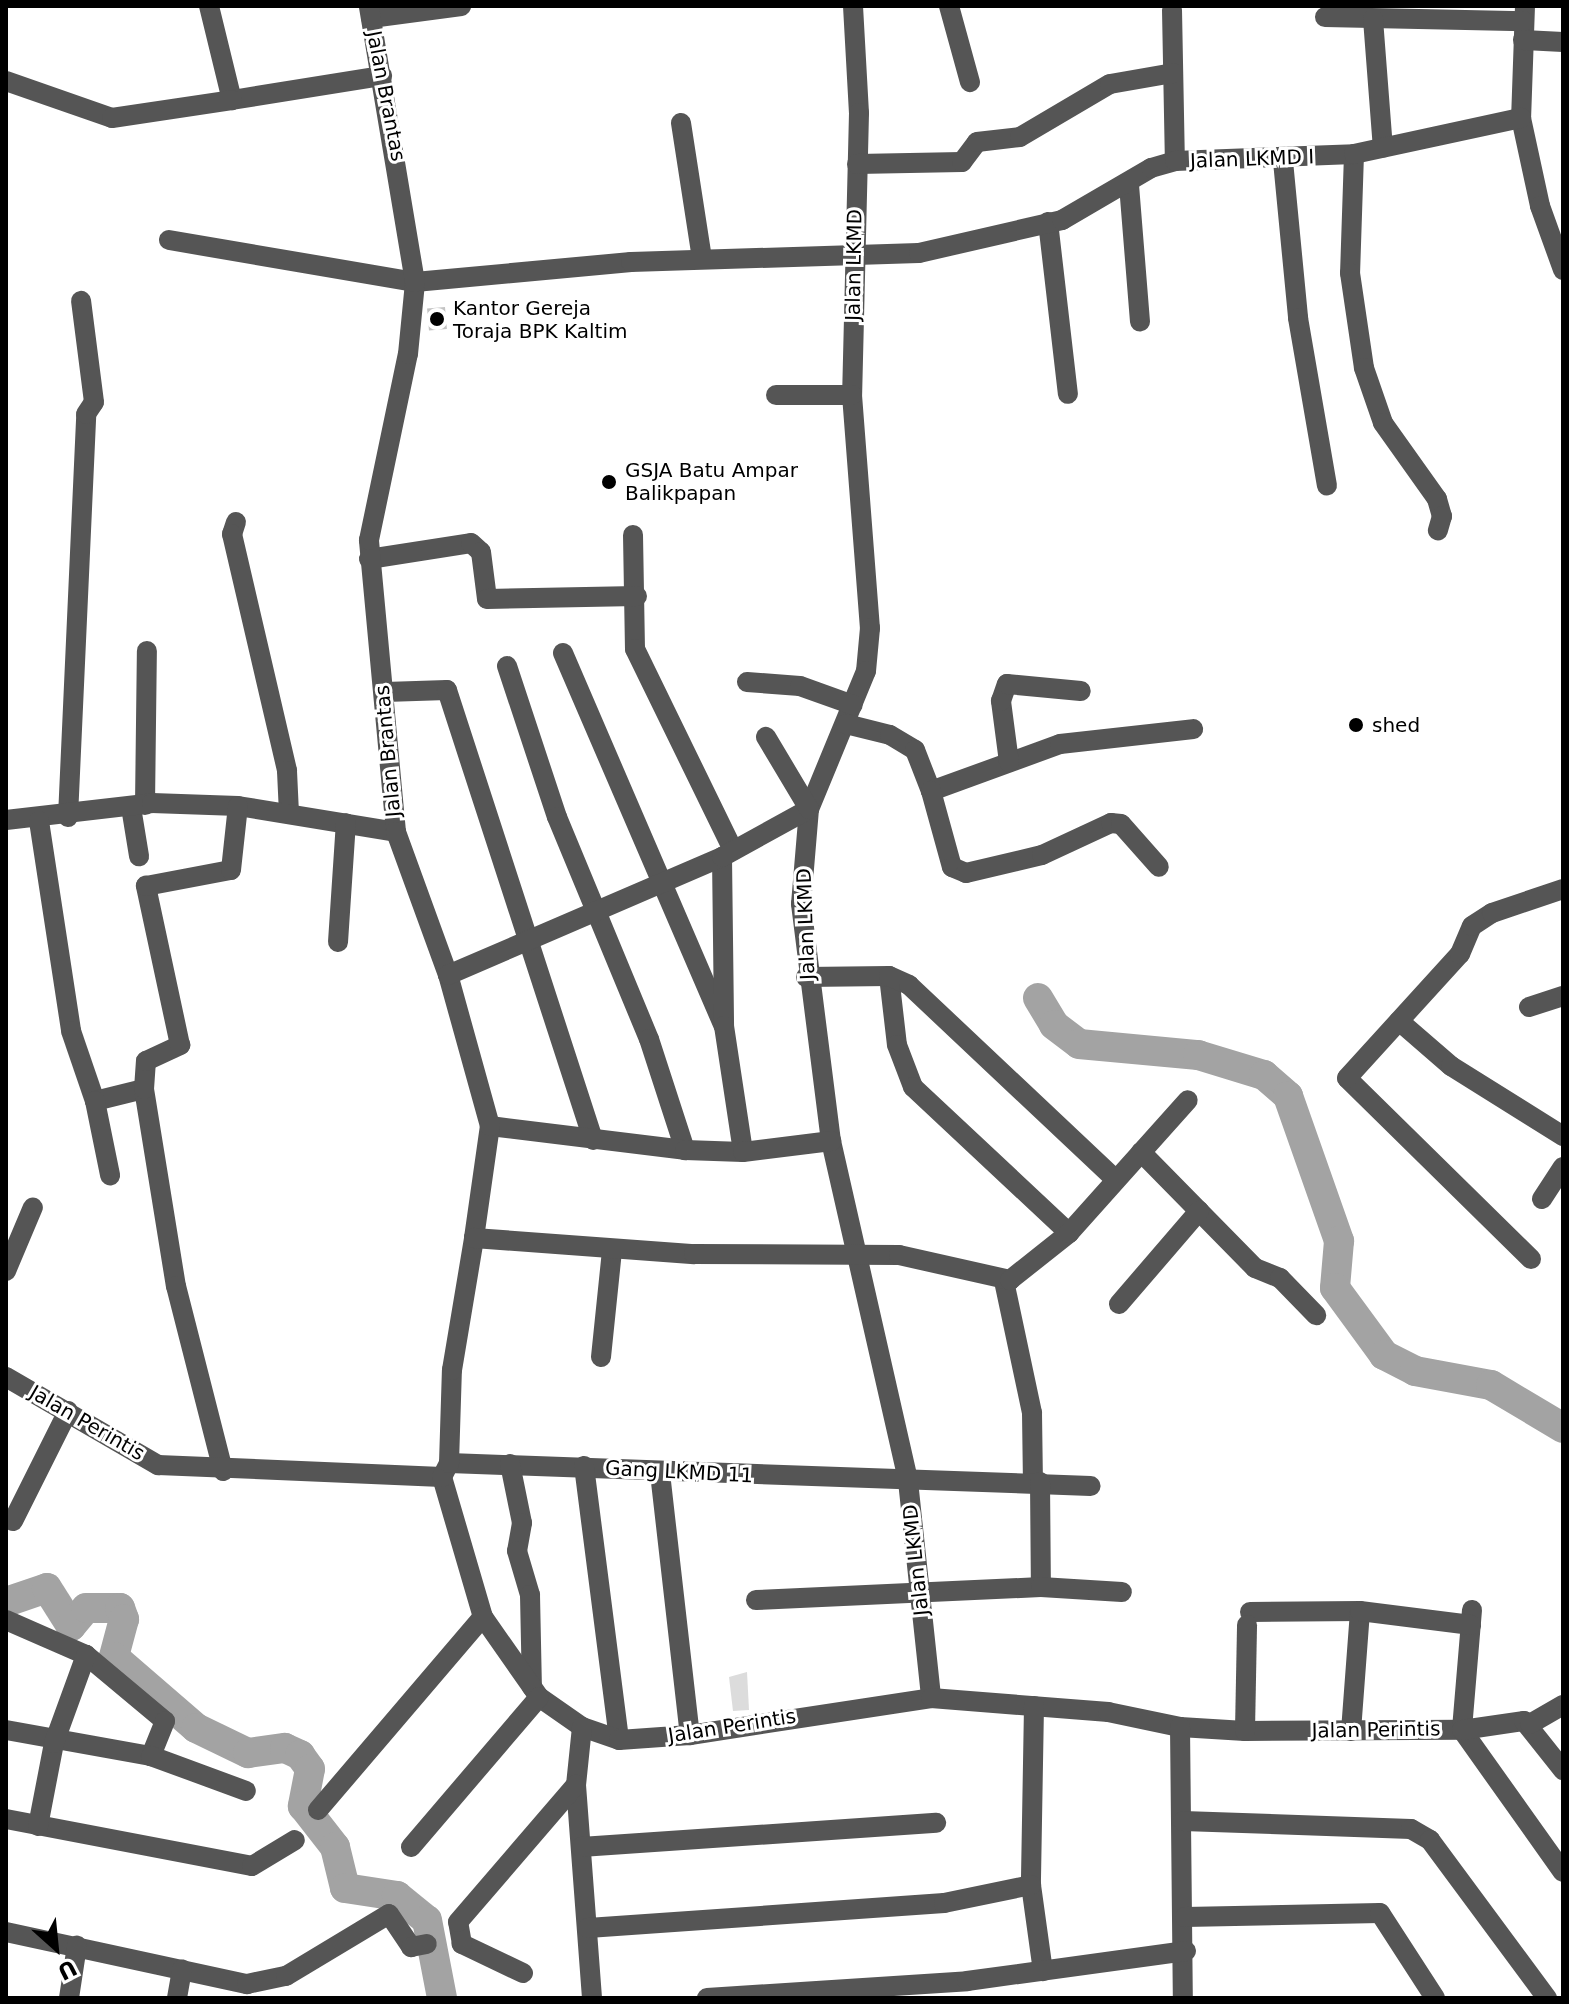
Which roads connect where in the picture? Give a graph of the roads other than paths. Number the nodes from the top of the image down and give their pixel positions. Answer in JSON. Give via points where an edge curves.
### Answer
{"nodes":[{"id":1,"x":209,"y":6,"type":"edge"},
{"id":2,"x":461,"y":6,"type":"edge"},
{"id":3,"x":853,"y":6,"type":"edge"},
{"id":4,"x":949,"y":6,"type":"edge"},
{"id":5,"x":1172,"y":10,"type":"dead end"},
{"id":6,"x":370,"y":12,"type":"edge"},
{"id":7,"x":1325,"y":17,"type":"dead end"},
{"id":8,"x":1373,"y":19,"type":"junction"},
{"id":9,"x":1524,"y":22,"type":"edge"},
{"id":10,"x":1563,"y":42,"type":"edge"},
{"id":11,"x":1173,"y":73,"type":"junction"},
{"id":12,"x":382,"y":76,"type":"junction"},
{"id":13,"x":6,"y":81,"type":"edge"},
{"id":14,"x":970,"y":82,"type":"dead end"},
{"id":15,"x":232,"y":100,"type":"junction"},
{"id":16,"x":1521,"y":118,"type":"junction"},
{"id":17,"x":681,"y":123,"type":"dead end"},
{"id":18,"x":1383,"y":148,"type":"junction"},
{"id":19,"x":1354,"y":154,"type":"junction"},
{"id":20,"x":1175,"y":161,"type":"junction"},
{"id":21,"x":1283,"y":161,"type":"junction"},
{"id":22,"x":857,"y":164,"type":"junction"},
{"id":23,"x":1129,"y":185,"type":"junction"},
{"id":24,"x":1048,"y":222,"type":"junction"},
{"id":25,"x":169,"y":240,"type":"dead end"},
{"id":26,"x":855,"y":255,"type":"junction"},
{"id":27,"x":702,"y":258,"type":"junction"},
{"id":28,"x":1563,"y":270,"type":"edge"},
{"id":29,"x":415,"y":282,"type":"junction"},
{"id":30,"x":81,"y":301,"type":"dead end"},
{"id":31,"x":1140,"y":322,"type":"dead end"},
{"id":32,"x":1068,"y":394,"type":"dead end"},
{"id":33,"x":776,"y":395,"type":"dead end"},
{"id":34,"x":852,"y":395,"type":"junction"},
{"id":35,"x":1327,"y":486,"type":"dead end"},
{"id":36,"x":236,"y":522,"type":"dead end"},
{"id":37,"x":1438,"y":530,"type":"dead end"},
{"id":38,"x":633,"y":535,"type":"dead end"},
{"id":39,"x":369,"y":559,"type":"junction"},
{"id":40,"x":637,"y":596,"type":"junction"},
{"id":41,"x":147,"y":651,"type":"dead end"},
{"id":42,"x":563,"y":653,"type":"dead end"},
{"id":43,"x":507,"y":666,"type":"dead end"},
{"id":44,"x":747,"y":682,"type":"dead end"},
{"id":45,"x":1081,"y":691,"type":"dead end"},
{"id":46,"x":385,"y":692,"type":"junction"},
{"id":47,"x":850,"y":714,"type":"junction"},
{"id":48,"x":1193,"y":729,"type":"dead end"},
{"id":49,"x":766,"y":737,"type":"dead end"},
{"id":50,"x":1009,"y":762,"type":"junction"},
{"id":51,"x":931,"y":791,"type":"junction"},
{"id":52,"x":138,"y":806,"type":"junction"},
{"id":53,"x":238,"y":806,"type":"junction"},
{"id":54,"x":809,"y":809,"type":"junction"},
{"id":55,"x":289,"y":813,"type":"junction"},
{"id":56,"x":68,"y":817,"type":"junction"},
{"id":57,"x":6,"y":820,"type":"edge"},
{"id":58,"x":39,"y":821,"type":"junction"},
{"id":59,"x":346,"y":823,"type":"junction"},
{"id":60,"x":396,"y":832,"type":"junction"},
{"id":61,"x":727,"y":854,"type":"junction"},
{"id":62,"x":139,"y":856,"type":"dead end"},
{"id":63,"x":1159,"y":867,"type":"dead end"},
{"id":64,"x":657,"y":883,"type":"junction"},
{"id":65,"x":1563,"y":889,"type":"edge"},
{"id":66,"x":594,"y":910,"type":"junction"},
{"id":67,"x":526,"y":940,"type":"junction"},
{"id":68,"x":338,"y":942,"type":"dead end"},
{"id":69,"x":448,"y":975,"type":"junction"},
{"id":70,"x":889,"y":976,"type":"junction"},
{"id":71,"x":806,"y":977,"type":"junction"},
{"id":72,"x":1563,"y":996,"type":"edge"},
{"id":73,"x":1529,"y":1007,"type":"dead end"},
{"id":74,"x":1399,"y":1021,"type":"junction"},
{"id":75,"x":724,"y":1026,"type":"junction"},
{"id":76,"x":1347,"y":1078,"type":"junction"},
{"id":77,"x":144,"y":1089,"type":"junction"},
{"id":78,"x":1332,"y":1094,"type":"dead end"},
{"id":79,"x":1188,"y":1100,"type":"dead end"},
{"id":80,"x":95,"y":1101,"type":"junction"},
{"id":81,"x":490,"y":1126,"type":"junction"},
{"id":82,"x":1561,"y":1130,"type":"edge"},
{"id":83,"x":593,"y":1140,"type":"junction"},
{"id":84,"x":831,"y":1141,"type":"junction"},
{"id":85,"x":685,"y":1150,"type":"junction"},
{"id":86,"x":743,"y":1152,"type":"junction"},
{"id":87,"x":1141,"y":1152,"type":"junction"},
{"id":88,"x":1563,"y":1167,"type":"edge"},
{"id":89,"x":110,"y":1175,"type":"dead end"},
{"id":90,"x":1115,"y":1179,"type":"junction"},
{"id":91,"x":1542,"y":1199,"type":"dead end"},
{"id":92,"x":33,"y":1207,"type":"dead end"},
{"id":93,"x":1199,"y":1211,"type":"junction"},
{"id":94,"x":1069,"y":1233,"type":"junction"},
{"id":95,"x":474,"y":1238,"type":"junction"},
{"id":96,"x":612,"y":1250,"type":"junction"},
{"id":97,"x":852,"y":1256,"type":"junction"},
{"id":98,"x":1531,"y":1259,"type":"dead end"},
{"id":99,"x":6,"y":1271,"type":"edge"},
{"id":100,"x":1004,"y":1281,"type":"junction"},
{"id":101,"x":1119,"y":1304,"type":"dead end"},
{"id":102,"x":1316,"y":1315,"type":"dead end"},
{"id":103,"x":601,"y":1357,"type":"dead end"},
{"id":104,"x":6,"y":1377,"type":"edge"},
{"id":105,"x":68,"y":1411,"type":"junction"},
{"id":106,"x":510,"y":1464,"type":"junction"},
{"id":107,"x":584,"y":1466,"type":"junction"},
{"id":108,"x":446,"y":1470,"type":"junction"},
{"id":109,"x":223,"y":1471,"type":"junction"},
{"id":110,"x":660,"y":1473,"type":"junction"},
{"id":111,"x":908,"y":1481,"type":"junction"},
{"id":112,"x":1036,"y":1482,"type":"junction"},
{"id":113,"x":1091,"y":1486,"type":"dead end"},
{"id":114,"x":13,"y":1521,"type":"dead end"},
{"id":115,"x":1041,"y":1587,"type":"junction"},
{"id":116,"x":919,"y":1590,"type":"junction"},
{"id":117,"x":1122,"y":1592,"type":"dead end"},
{"id":118,"x":756,"y":1600,"type":"dead end"},
{"id":119,"x":1360,"y":1611,"type":"junction"},
{"id":120,"x":483,"y":1617,"type":"junction"},
{"id":121,"x":6,"y":1620,"type":"edge"},
{"id":122,"x":86,"y":1655,"type":"junction"},
{"id":123,"x":535,"y":1692,"type":"junction"},
{"id":124,"x":931,"y":1698,"type":"junction"},
{"id":125,"x":1563,"y":1705,"type":"edge"},
{"id":126,"x":1034,"y":1706,"type":"junction"},
{"id":127,"x":1530,"y":1724,"type":"junction"},
{"id":128,"x":582,"y":1727,"type":"junction"},
{"id":129,"x":1180,"y":1727,"type":"junction"},
{"id":130,"x":6,"y":1730,"type":"edge"},
{"id":131,"x":1462,"y":1730,"type":"junction"},
{"id":132,"x":1245,"y":1731,"type":"junction"},
{"id":133,"x":1351,"y":1731,"type":"junction"},
{"id":134,"x":690,"y":1735,"type":"junction"},
{"id":135,"x":619,"y":1740,"type":"junction"},
{"id":136,"x":54,"y":1743,"type":"junction"},
{"id":137,"x":151,"y":1756,"type":"junction"},
{"id":138,"x":1563,"y":1770,"type":"edge"},
{"id":139,"x":576,"y":1785,"type":"junction"},
{"id":140,"x":246,"y":1791,"type":"dead end"},
{"id":141,"x":318,"y":1810,"type":"dead end"},
{"id":142,"x":6,"y":1819,"type":"edge"},
{"id":143,"x":1183,"y":1821,"type":"junction"},
{"id":144,"x":936,"y":1823,"type":"dead end"},
{"id":145,"x":38,"y":1826,"type":"junction"},
{"id":146,"x":295,"y":1840,"type":"dead end"},
{"id":147,"x":411,"y":1847,"type":"dead end"},
{"id":148,"x":581,"y":1847,"type":"junction"},
{"id":149,"x":1563,"y":1872,"type":"edge"},
{"id":150,"x":1031,"y":1885,"type":"junction"},
{"id":151,"x":1185,"y":1917,"type":"junction"},
{"id":152,"x":588,"y":1928,"type":"junction"},
{"id":153,"x":6,"y":1932,"type":"edge"},
{"id":154,"x":427,"y":1944,"type":"dead end"},
{"id":155,"x":77,"y":1946,"type":"junction"},
{"id":156,"x":1186,"y":1951,"type":"junction"},
{"id":157,"x":182,"y":1969,"type":"junction"},
{"id":158,"x":1043,"y":1971,"type":"junction"},
{"id":159,"x":523,"y":1973,"type":"dead end"},
{"id":160,"x":69,"y":1998,"type":"edge"},
{"id":161,"x":177,"y":1998,"type":"edge"},
{"id":162,"x":592,"y":1998,"type":"edge"},
{"id":163,"x":707,"y":1998,"type":"edge"},
{"id":164,"x":1184,"y":1998,"type":"edge"},
{"id":165,"x":1435,"y":1998,"type":"edge"},
{"id":166,"x":1547,"y":1998,"type":"edge"}],
"edges":[{"from":1,"to":15,"type":"street"},
{"from":2,"to":6,"type":"street"},
{"from":3,"to":22,"type":"street","name":"Jalan LKMD"},
{"from":4,"to":14,"type":"street"},
{"from":5,"to":11,"type":"street"},
{"from":6,"to":12,"type":"street","name":"Jalan Brantas"},
{"from":7,"to":8,"type":"street"},
{"from":8,"to":9,"type":"street"},
{"from":8,"to":18,"type":"street"},
{"from":9,"to":10,"type":"street"},
{"from":9,"to":16,"type":"street"},
{"from":11,"to":20,"type":"street"},
{"from":11,"to":22,"type":"street","via":[[1110,84],[1020,137],[977,142],[962,162]]},
{"from":12,"to":15,"type":"street"},
{"from":12,"to":29,"type":"street","name":"Jalan Brantas"},
{"from":13,"to":15,"type":"street","via":[[112,118]]},
{"from":16,"to":18,"type":"street","name":"Jalan LKMD I"},
{"from":16,"to":28,"type":"street","via":[[1540,206]]},
{"from":17,"to":27,"type":"street"},
{"from":18,"to":19,"type":"street","name":"Jalan LKMD I"},
{"from":19,"to":21,"type":"street","name":"Jalan LKMD I"},
{"from":19,"to":37,"type":"street","via":[[1350,273],[1364,368],[1383,423],[1437,499]]},
{"from":20,"to":21,"type":"street","name":"Jalan LKMD I"},
{"from":20,"to":23,"type":"street","name":"Jalan LKMD I","via":[[1151,168]]},
{"from":21,"to":35,"type":"street","via":[[1298,318]]},
{"from":22,"to":26,"type":"street","name":"Jalan LKMD"},
{"from":23,"to":24,"type":"street","name":"Jalan LKMD I"},
{"from":23,"to":31,"type":"street"},
{"from":24,"to":26,"type":"street","name":"Jalan LKMD I","via":[[948,250]]},
{"from":24,"to":32,"type":"street"},
{"from":25,"to":29,"type":"street"},
{"from":26,"to":27,"type":"street"},
{"from":26,"to":34,"type":"street","name":"Jalan LKMD"},
{"from":27,"to":29,"type":"street"},
{"from":29,"to":39,"type":"street","name":"Jalan Brantas","via":[[408,354],[372,515]]},
{"from":30,"to":56,"type":"street","via":[[94,402],[86,414]]},
{"from":33,"to":34,"type":"street"},
{"from":34,"to":47,"type":"street","name":"Jalan LKMD","via":[[870,628],[866,671]]},
{"from":36,"to":55,"type":"street","via":[[232,534],[287,771]]},
{"from":38,"to":40,"type":"street"},
{"from":39,"to":40,"type":"street","via":[[471,543],[481,552],[487,599]]},
{"from":39,"to":46,"type":"street","name":"Jalan Brantas"},
{"from":40,"to":61,"type":"street","via":[[635,649],[643,673]]},
{"from":41,"to":52,"type":"street"},
{"from":42,"to":64,"type":"street"},
{"from":43,"to":66,"type":"street"},
{"from":44,"to":47,"type":"street","via":[[800,686]]},
{"from":45,"to":50,"type":"street","via":[[1007,684],[1001,701]]},
{"from":46,"to":60,"type":"street","name":"Jalan Brantas"},
{"from":46,"to":67,"type":"street","via":[[447,690]]},
{"from":47,"to":51,"type":"street","via":[[915,750]]},
{"from":47,"to":54,"type":"street","name":"Jalan LKMD"},
{"from":48,"to":50,"type":"street","via":[[1060,744]]},
{"from":49,"to":54,"type":"street"},
{"from":50,"to":51,"type":"street"},
{"from":51,"to":63,"type":"street","via":[[952,867],[966,873],[1042,855],[1111,823],[1121,824]]},
{"from":52,"to":53,"type":"street","name":"Jalan Brantas"},
{"from":52,"to":56,"type":"street","name":"Jalan Brantas"},
{"from":52,"to":62,"type":"street"},
{"from":53,"to":55,"type":"street","name":"Jalan Brantas"},
{"from":53,"to":77,"type":"street","via":[[231,870],[146,886],[180,1045],[146,1061]]},
{"from":54,"to":61,"type":"street"},
{"from":54,"to":71,"type":"street","name":"Jalan LKMD","via":[[801,886]]},
{"from":55,"to":59,"type":"street","name":"Jalan Brantas"},
{"from":56,"to":58,"type":"street","name":"Jalan Brantas"},
{"from":57,"to":58,"type":"street","name":"Jalan Brantas"},
{"from":58,"to":80,"type":"street","via":[[71,1031]]},
{"from":59,"to":60,"type":"street","name":"Jalan Brantas"},
{"from":59,"to":68,"type":"street"},
{"from":60,"to":69,"type":"street"},
{"from":61,"to":64,"type":"street"},
{"from":61,"to":75,"type":"street"},
{"from":64,"to":66,"type":"street"},
{"from":64,"to":75,"type":"street"},
{"from":65,"to":74,"type":"street","via":[[1492,913],[1472,926],[1460,954]]},
{"from":66,"to":67,"type":"street"},
{"from":66,"to":85,"type":"street","via":[[649,1039]]},
{"from":67,"to":69,"type":"street"},
{"from":67,"to":83,"type":"street"},
{"from":69,"to":81,"type":"street"},
{"from":70,"to":71,"type":"street"},
{"from":70,"to":90,"type":"street","via":[[909,985],[976,1044]]},
{"from":70,"to":94,"type":"street","via":[[897,1045],[913,1087]]},
{"from":71,"to":84,"type":"street","name":"Jalan LKMD"},
{"from":72,"to":73,"type":"street"},
{"from":74,"to":76,"type":"street"},
{"from":74,"to":82,"type":"street","via":[[1451,1066]]},
{"from":75,"to":86,"type":"street"},
{"from":76,"to":78,"type":"street"},
{"from":76,"to":98,"type":"street"},
{"from":77,"to":80,"type":"street"},
{"from":77,"to":109,"type":"street","via":[[176,1286]]},
{"from":79,"to":87,"type":"street"},
{"from":80,"to":89,"type":"street"},
{"from":81,"to":83,"type":"street"},
{"from":81,"to":95,"type":"street"},
{"from":83,"to":85,"type":"street"},
{"from":84,"to":86,"type":"street"},
{"from":84,"to":97,"type":"street","name":"Jalan LKMD"},
{"from":85,"to":86,"type":"street"},
{"from":87,"to":90,"type":"street"},
{"from":87,"to":93,"type":"street"},
{"from":88,"to":91,"type":"street"},
{"from":90,"to":94,"type":"street"},
{"from":92,"to":99,"type":"street"},
{"from":93,"to":101,"type":"street"},
{"from":93,"to":102,"type":"street","via":[[1255,1268],[1280,1278]]},
{"from":94,"to":100,"type":"street","via":[[1026,1273]]},
{"from":95,"to":96,"type":"street"},
{"from":95,"to":108,"type":"street","via":[[452,1370]]},
{"from":96,"to":97,"type":"street"},
{"from":96,"to":103,"type":"street"},
{"from":97,"to":100,"type":"street","via":[[899,1255]]},
{"from":97,"to":111,"type":"street","name":"Jalan LKMD","via":[[888,1378]]},
{"from":100,"to":112,"type":"street","via":[[1032,1413]]},
{"from":104,"to":105,"type":"street","name":"Jalan Perintis"},
{"from":105,"to":109,"type":"street","name":"Jalan Perintis","via":[[158,1465]]},
{"from":105,"to":114,"type":"street"},
{"from":106,"to":107,"type":"street","name":"Gang LKMD 11"},
{"from":106,"to":108,"type":"street","name":"Gang LKMD 11"},
{"from":106,"to":123,"type":"street","via":[[522,1523],[517,1551],[530,1595]]},
{"from":107,"to":110,"type":"street","name":"Gang LKMD 11"},
{"from":107,"to":135,"type":"street"},
{"from":108,"to":109,"type":"street","name":"Jalan Perintis"},
{"from":108,"to":120,"type":"street","name":"Jalan Perintis"},
{"from":110,"to":111,"type":"street","name":"Gang LKMD 11"},
{"from":110,"to":134,"type":"street"},
{"from":111,"to":112,"type":"street","name":"Gang LKMD 11"},
{"from":111,"to":116,"type":"street","name":"Jalan LKMD"},
{"from":112,"to":113,"type":"street","name":"Gang LKMD 11"},
{"from":112,"to":115,"type":"street"},
{"from":115,"to":116,"type":"street"},
{"from":115,"to":117,"type":"street"},
{"from":116,"to":118,"type":"street"},
{"from":116,"to":124,"type":"street","name":"Jalan LKMD"},
{"from":119,"to":131,"type":"street","via":[[1472,1617]]},
{"from":119,"to":132,"type":"street","via":[[1249,1619]]},
{"from":119,"to":133,"type":"street"},
{"from":120,"to":123,"type":"street","name":"Jalan Perintis"},
{"from":120,"to":141,"type":"street"},
{"from":121,"to":122,"type":"street"},
{"from":122,"to":136,"type":"street"},
{"from":122,"to":137,"type":"street","via":[[165,1721]]},
{"from":123,"to":128,"type":"street","name":"Jalan Perintis"},
{"from":123,"to":147,"type":"street"},
{"from":124,"to":126,"type":"street","name":"Jalan Perintis"},
{"from":124,"to":134,"type":"street","name":"Jalan Perintis"},
{"from":125,"to":127,"type":"street"},
{"from":126,"to":129,"type":"street","name":"Jalan Perintis","via":[[1108,1712]]},
{"from":126,"to":150,"type":"street"},
{"from":127,"to":131,"type":"street"},
{"from":127,"to":138,"type":"street"},
{"from":128,"to":135,"type":"street","name":"Jalan Perintis"},
{"from":128,"to":139,"type":"street"},
{"from":129,"to":132,"type":"street","name":"Jalan Perintis"},
{"from":129,"to":143,"type":"street"},
{"from":130,"to":136,"type":"street"},
{"from":131,"to":133,"type":"street","name":"Jalan Perintis"},
{"from":131,"to":149,"type":"street","name":"Jalan Perintis"},
{"from":132,"to":133,"type":"street","name":"Jalan Perintis"},
{"from":134,"to":135,"type":"street","name":"Jalan Perintis"},
{"from":136,"to":137,"type":"street"},
{"from":136,"to":145,"type":"street"},
{"from":137,"to":140,"type":"street"},
{"from":139,"to":148,"type":"street"},
{"from":139,"to":159,"type":"street","via":[[458,1922],[462,1944]]},
{"from":142,"to":145,"type":"street"},
{"from":143,"to":151,"type":"street"},
{"from":143,"to":166,"type":"street","via":[[1411,1829],[1430,1840]]},
{"from":144,"to":148,"type":"street"},
{"from":145,"to":146,"type":"street","via":[[252,1866]]},
{"from":148,"to":152,"type":"street"},
{"from":150,"to":152,"type":"street","via":[[944,1903]]},
{"from":150,"to":158,"type":"street"},
{"from":151,"to":156,"type":"street"},
{"from":151,"to":165,"type":"street","via":[[1380,1913]]},
{"from":152,"to":162,"type":"street"},
{"from":153,"to":155,"type":"street"},
{"from":154,"to":157,"type":"street","via":[[411,1947],[389,1914],[266,1983]]},
{"from":155,"to":157,"type":"street"},
{"from":155,"to":160,"type":"street"},
{"from":156,"to":158,"type":"street"},
{"from":156,"to":164,"type":"street"},
{"from":157,"to":161,"type":"street"},
{"from":158,"to":163,"type":"street"}]}
